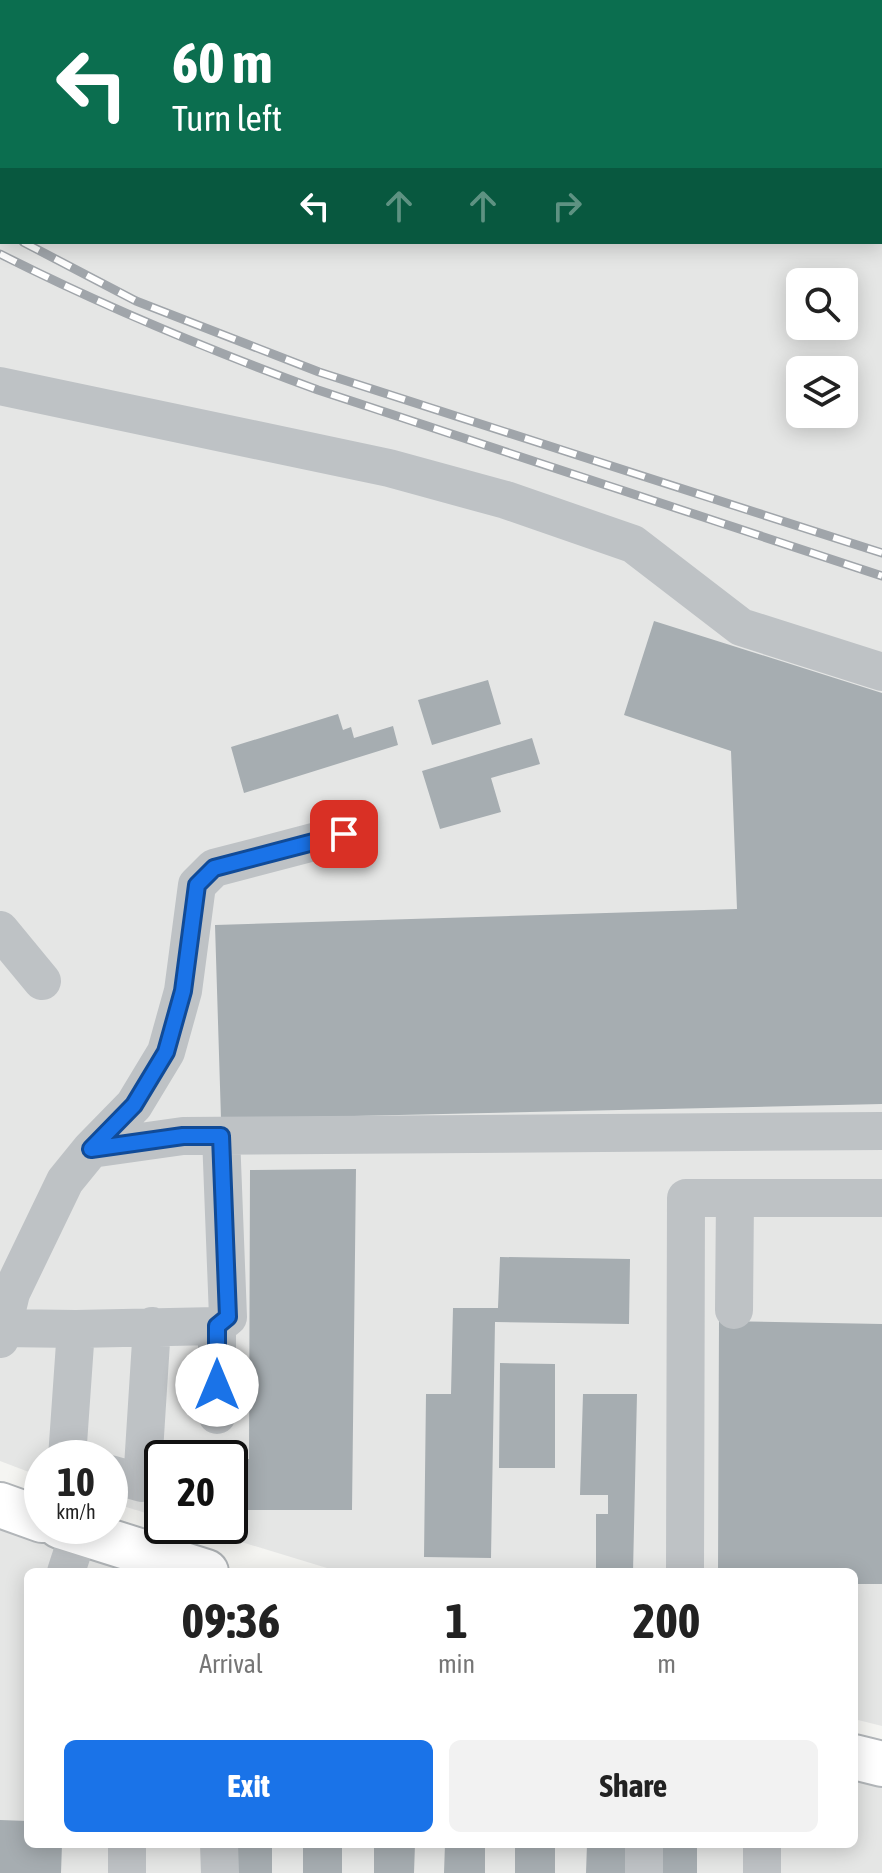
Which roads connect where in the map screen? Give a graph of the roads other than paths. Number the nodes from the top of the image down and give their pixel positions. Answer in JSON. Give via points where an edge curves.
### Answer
{"nodes":[{"id":1,"x":0,"y":386,"type":"edge"},
{"id":2,"x":882,"y":672,"type":"edge"},
{"id":3,"x":344,"y":834,"type":"dead end"},
{"id":4,"x":0,"y":930,"type":"edge"},
{"id":5,"x":42,"y":981,"type":"dead end"},
{"id":6,"x":882,"y":1131,"type":"edge"},
{"id":7,"x":221,"y":1136,"type":"junction"},
{"id":8,"x":91,"y":1149,"type":"junction"},
{"id":9,"x":735,"y":1198,"type":"junction"},
{"id":10,"x":882,"y":1198,"type":"edge"},
{"id":11,"x":734,"y":1310,"type":"dead end"},
{"id":12,"x":152,"y":1326,"type":"junction"},
{"id":13,"x":217,"y":1326,"type":"junction"},
{"id":14,"x":76,"y":1329,"type":"junction"},
{"id":15,"x":1,"y":1334,"type":"edge"},
{"id":16,"x":217,"y":1415,"type":"dead end"},
{"id":17,"x":68,"y":1440,"type":"edge"},
{"id":18,"x":128,"y":1479,"type":"edge"},
{"id":19,"x":0,"y":1505,"type":"edge"},
{"id":20,"x":24,"y":1518,"type":"edge"},
{"id":21,"x":79,"y":1544,"type":"edge"},
{"id":22,"x":123,"y":1560,"type":"edge"},
{"id":23,"x":176,"y":1568,"type":"edge"},
{"id":24,"x":685,"y":1568,"type":"edge"},
{"id":25,"x":858,"y":1758,"type":"edge"},
{"id":26,"x":882,"y":1764,"type":"edge"},
{"id":27,"x":127,"y":1848,"type":"edge"},
{"id":28,"x":219,"y":1848,"type":"edge"},
{"id":29,"x":644,"y":1848,"type":"edge"},
{"id":30,"x":762,"y":1848,"type":"edge"},
{"id":31,"x":127,"y":1873,"type":"edge"},
{"id":32,"x":220,"y":1873,"type":"edge"},
{"id":33,"x":644,"y":1873,"type":"edge"},
{"id":34,"x":762,"y":1873,"type":"edge"}],
"edges":[{"from":1,"to":2,"type":"street","via":[[389,468],[506,500],[633,544],[741,627]]},
{"from":3,"to":8,"type":"street","via":[[214,868],[197,885],[183,991],[166,1052],[134,1105]]},
{"from":4,"to":5,"type":"street"},
{"from":6,"to":7,"type":"street"},
{"from":7,"to":8,"type":"street"},
{"from":7,"to":13,"type":"street","via":[[228,1317]]},
{"from":8,"to":15,"type":"street","via":[[65,1181],[11,1293]]},
{"from":9,"to":10,"type":"street"},
{"from":9,"to":11,"type":"street"},
{"from":9,"to":24,"type":"street","via":[[686,1198]]},
{"from":12,"to":13,"type":"street"},
{"from":12,"to":14,"type":"street"},
{"from":12,"to":18,"type":"street","via":[[142,1483]]},
{"from":13,"to":16,"type":"street"},
{"from":14,"to":15,"type":"street"},
{"from":14,"to":17,"type":"street"},
{"from":19,"to":20,"type":"main road"},
{"from":21,"to":22,"type":"main road"},
{"from":22,"to":23,"type":"main road"},
{"from":25,"to":26,"type":"main road"},
{"from":27,"to":31,"type":"street"},
{"from":28,"to":32,"type":"street"},
{"from":29,"to":33,"type":"street"},
{"from":30,"to":34,"type":"street"}]}
